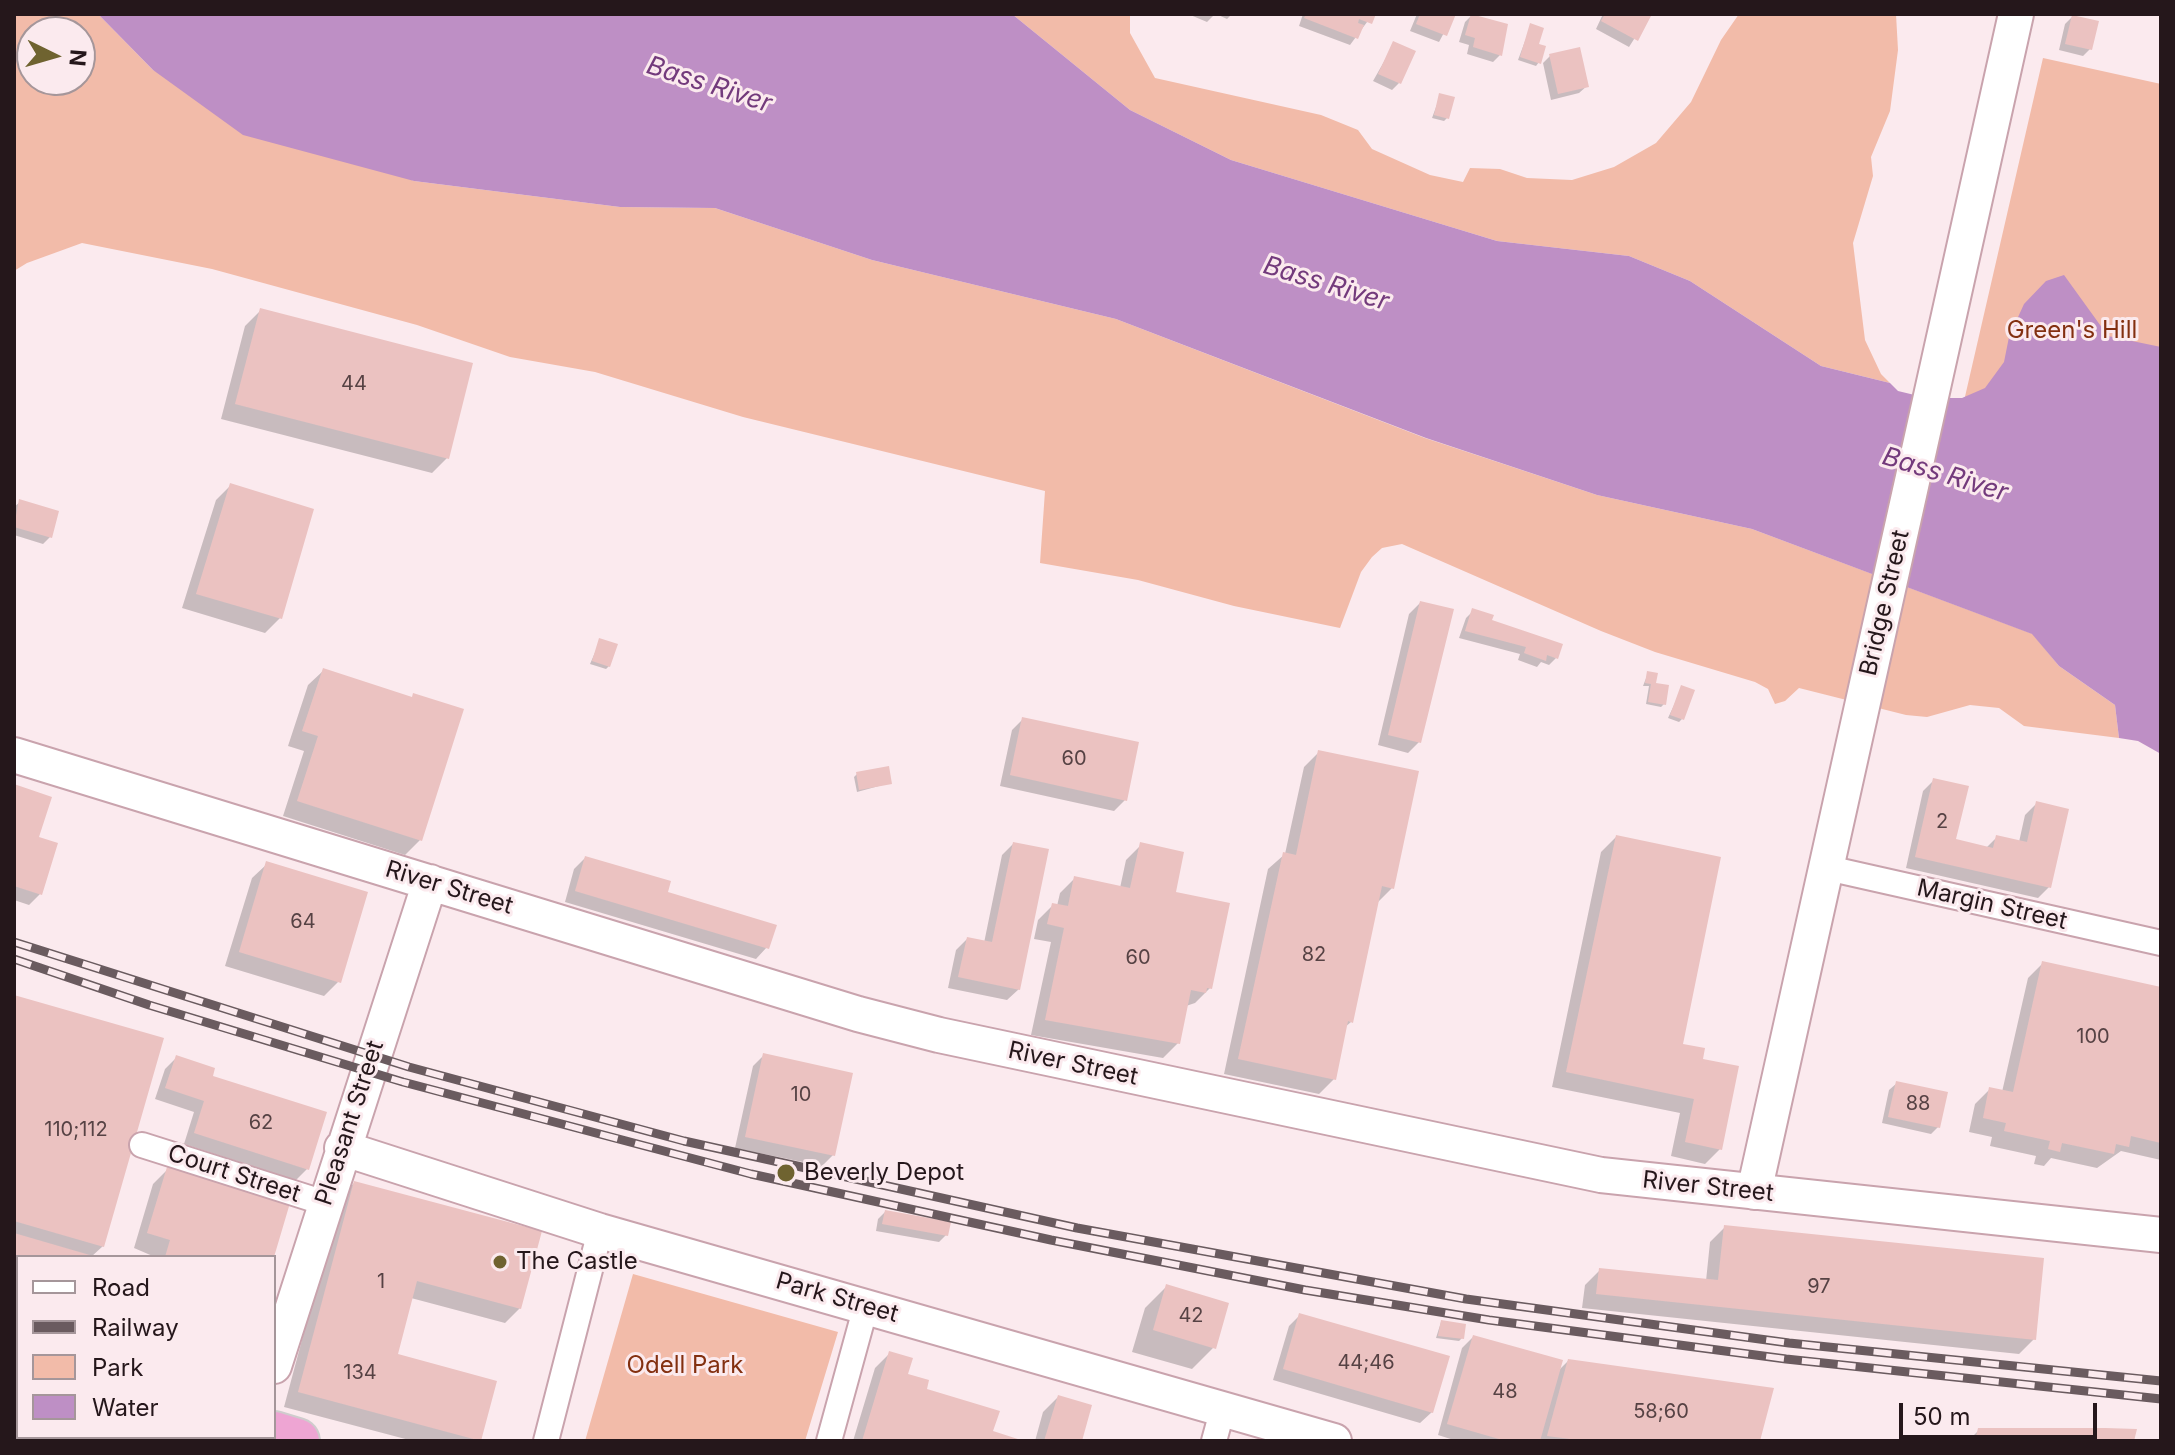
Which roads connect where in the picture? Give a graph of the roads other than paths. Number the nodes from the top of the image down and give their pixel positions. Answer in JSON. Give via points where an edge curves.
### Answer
{"nodes":[{"id":1,"x":2016,"y":14,"type":"edge"},
{"id":2,"x":14,"y":755,"type":"edge"},
{"id":3,"x":1823,"y":867,"type":"junction"},
{"id":4,"x":430,"y":882,"type":"junction"},
{"id":5,"x":2161,"y":943,"type":"edge"},
{"id":6,"x":142,"y":1145,"type":"dead end"},
{"id":7,"x":342,"y":1148,"type":"junction"},
{"id":8,"x":1754,"y":1192,"type":"junction"},
{"id":9,"x":325,"y":1203,"type":"junction"},
{"id":10,"x":600,"y":1231,"type":"junction"},
{"id":11,"x":2161,"y":1235,"type":"edge"},
{"id":12,"x":866,"y":1306,"type":"junction"},
{"id":13,"x":276,"y":1360,"type":"edge"},
{"id":14,"x":1223,"y":1408,"type":"junction"},
{"id":15,"x":276,"y":1435,"type":"edge"},
{"id":16,"x":297,"y":1441,"type":"edge"},
{"id":17,"x":546,"y":1441,"type":"edge"},
{"id":18,"x":829,"y":1441,"type":"edge"},
{"id":19,"x":1214,"y":1441,"type":"edge"},
{"id":20,"x":1334,"y":1441,"type":"edge"}],
"edges":[{"from":1,"to":3,"type":"street","name":"Bridge Street"},
{"from":2,"to":4,"type":"street","name":"River Street"},
{"from":3,"to":5,"type":"street","name":"Margin Street"},
{"from":3,"to":8,"type":"street","name":"Bridge Street"},
{"from":4,"to":7,"type":"street","name":"Pleasant Street"},
{"from":4,"to":8,"type":"street","name":"River Street","via":[[930,1033],[1544,1165]]},
{"from":6,"to":9,"type":"street","name":"Court Street"},
{"from":7,"to":9,"type":"street","name":"Pleasant Street"},
{"from":7,"to":10,"type":"street","name":"Park Street"},
{"from":8,"to":11,"type":"street","name":"River Street"},
{"from":9,"to":13,"type":"street","name":"Pleasant Street"},
{"from":10,"to":12,"type":"street","name":"Park Street"},
{"from":10,"to":17,"type":"street"},
{"from":12,"to":14,"type":"street","name":"Park Street"},
{"from":12,"to":18,"type":"street"},
{"from":14,"to":19,"type":"street"},
{"from":14,"to":20,"type":"street","name":"Park Street"},
{"from":15,"to":16,"type":"highway"}]}
